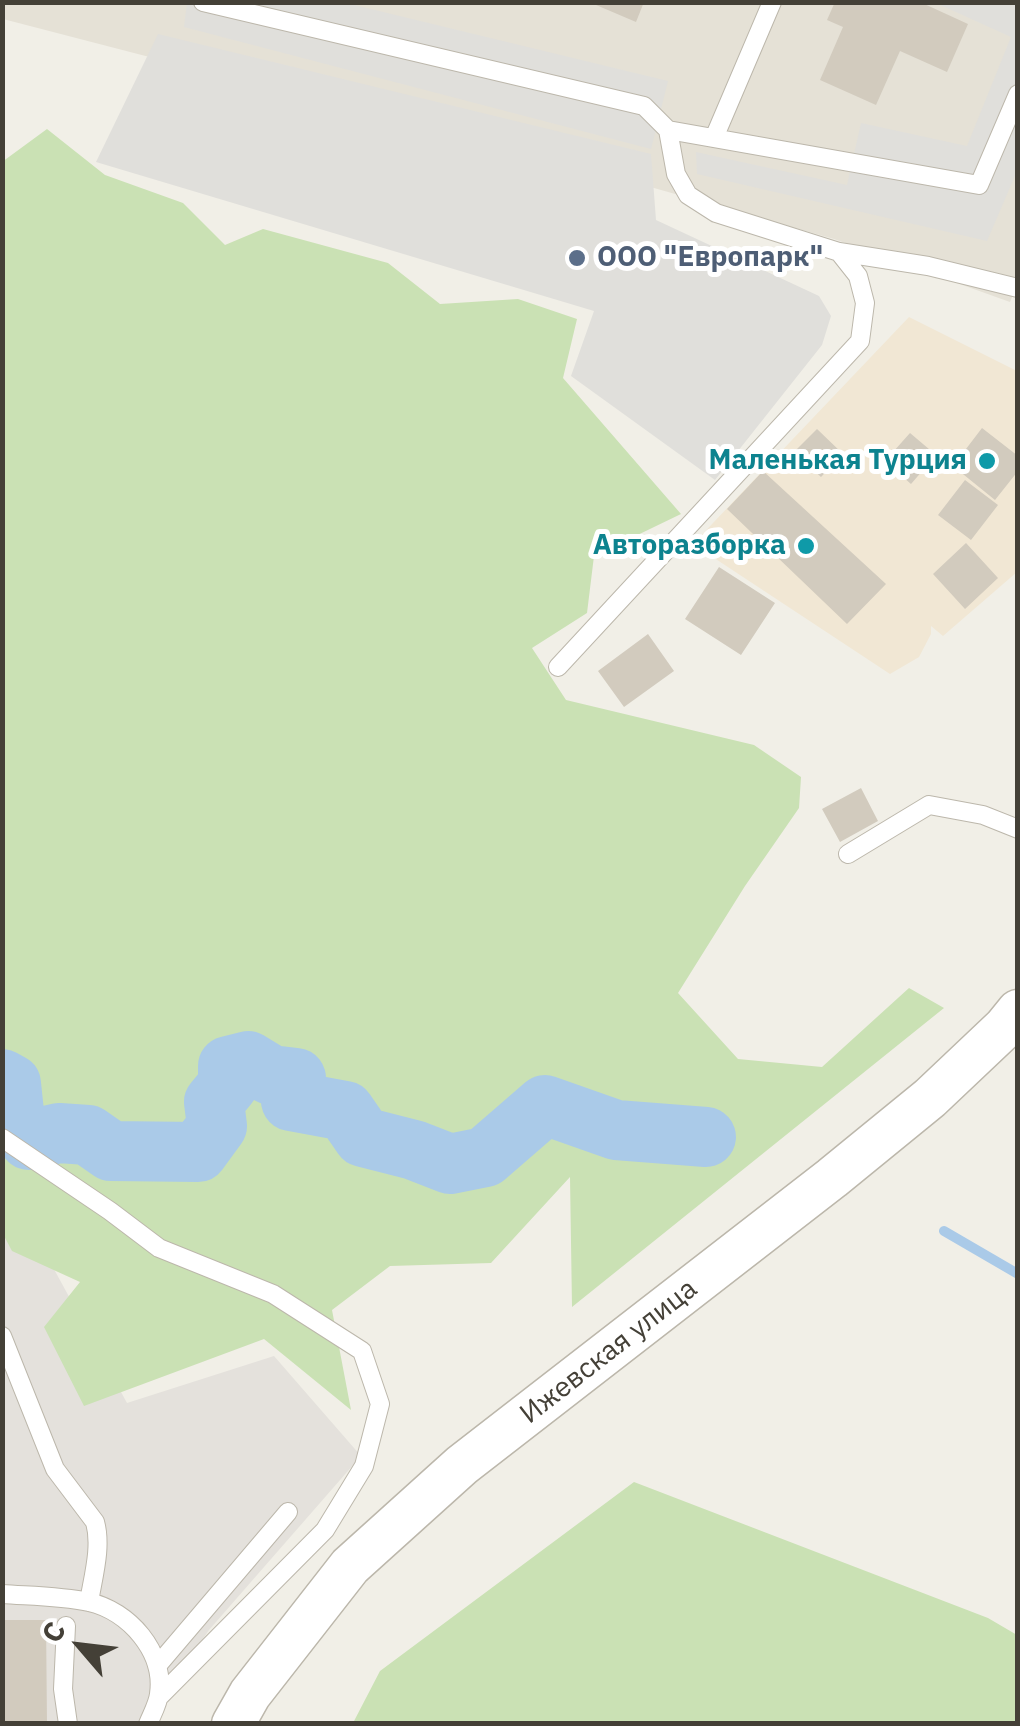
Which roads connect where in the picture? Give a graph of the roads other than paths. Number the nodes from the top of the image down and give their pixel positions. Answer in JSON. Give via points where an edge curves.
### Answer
{"nodes":[{"id":1,"x":204,"y":2,"type":"edge"},
{"id":2,"x":772,"y":2,"type":"edge"},
{"id":3,"x":1018,"y":94,"type":"edge"},
{"id":4,"x":668,"y":130,"type":"junction"},
{"id":5,"x":714,"y":138,"type":"junction"},
{"id":6,"x":839,"y":252,"type":"junction"},
{"id":7,"x":1018,"y":288,"type":"edge"},
{"id":8,"x":558,"y":666,"type":"dead end"},
{"id":9,"x":1018,"y":829,"type":"edge"},
{"id":10,"x":848,"y":854,"type":"dead end"},
{"id":11,"x":1018,"y":1011,"type":"edge"},
{"id":12,"x":1018,"y":1046,"type":"edge"},
{"id":13,"x":930,"y":1098,"type":"junction"},
{"id":14,"x":2,"y":1138,"type":"edge"},
{"id":15,"x":2,"y":1336,"type":"edge"},
{"id":16,"x":288,"y":1512,"type":"dead end"},
{"id":17,"x":2,"y":1594,"type":"edge"},
{"id":18,"x":89,"y":1602,"type":"junction"},
{"id":19,"x":66,"y":1626,"type":"dead end"},
{"id":20,"x":157,"y":1666,"type":"junction"},
{"id":21,"x":159,"y":1697,"type":"junction"},
{"id":22,"x":68,"y":1724,"type":"edge"},
{"id":23,"x":148,"y":1724,"type":"edge"},
{"id":24,"x":232,"y":1724,"type":"edge"}],
"edges":[{"from":1,"to":4,"type":"lane","via":[[644,106]]},
{"from":2,"to":5,"type":"lane"},
{"from":3,"to":5,"type":"lane","via":[[979,186]]},
{"from":4,"to":5,"type":"lane"},
{"from":4,"to":6,"type":"lane","via":[[676,174],[688,195],[716,213]]},
{"from":6,"to":7,"type":"lane"},
{"from":6,"to":8,"type":"lane","via":[[858,276],[865,303],[860,341]]},
{"from":9,"to":10,"type":"lane","via":[[929,805]]},
{"from":11,"to":13,"type":"street","name":"Ижевская улица"},
{"from":12,"to":13,"type":"street"},
{"from":13,"to":24,"type":"street","name":"Ижевская улица","via":[[448,1478],[350,1566]]},
{"from":14,"to":21,"type":"lane","via":[[159,1248],[273,1294],[362,1351],[380,1404],[364,1466],[325,1530]]},
{"from":15,"to":18,"type":"lane","via":[[55,1469],[95,1522]]},
{"from":16,"to":20,"type":"lane"},
{"from":17,"to":18,"type":"lane"},
{"from":18,"to":20,"type":"lane","via":[[141,1634]]},
{"from":19,"to":22,"type":"lane"},
{"from":20,"to":21,"type":"lane"},
{"from":21,"to":23,"type":"lane"}]}
